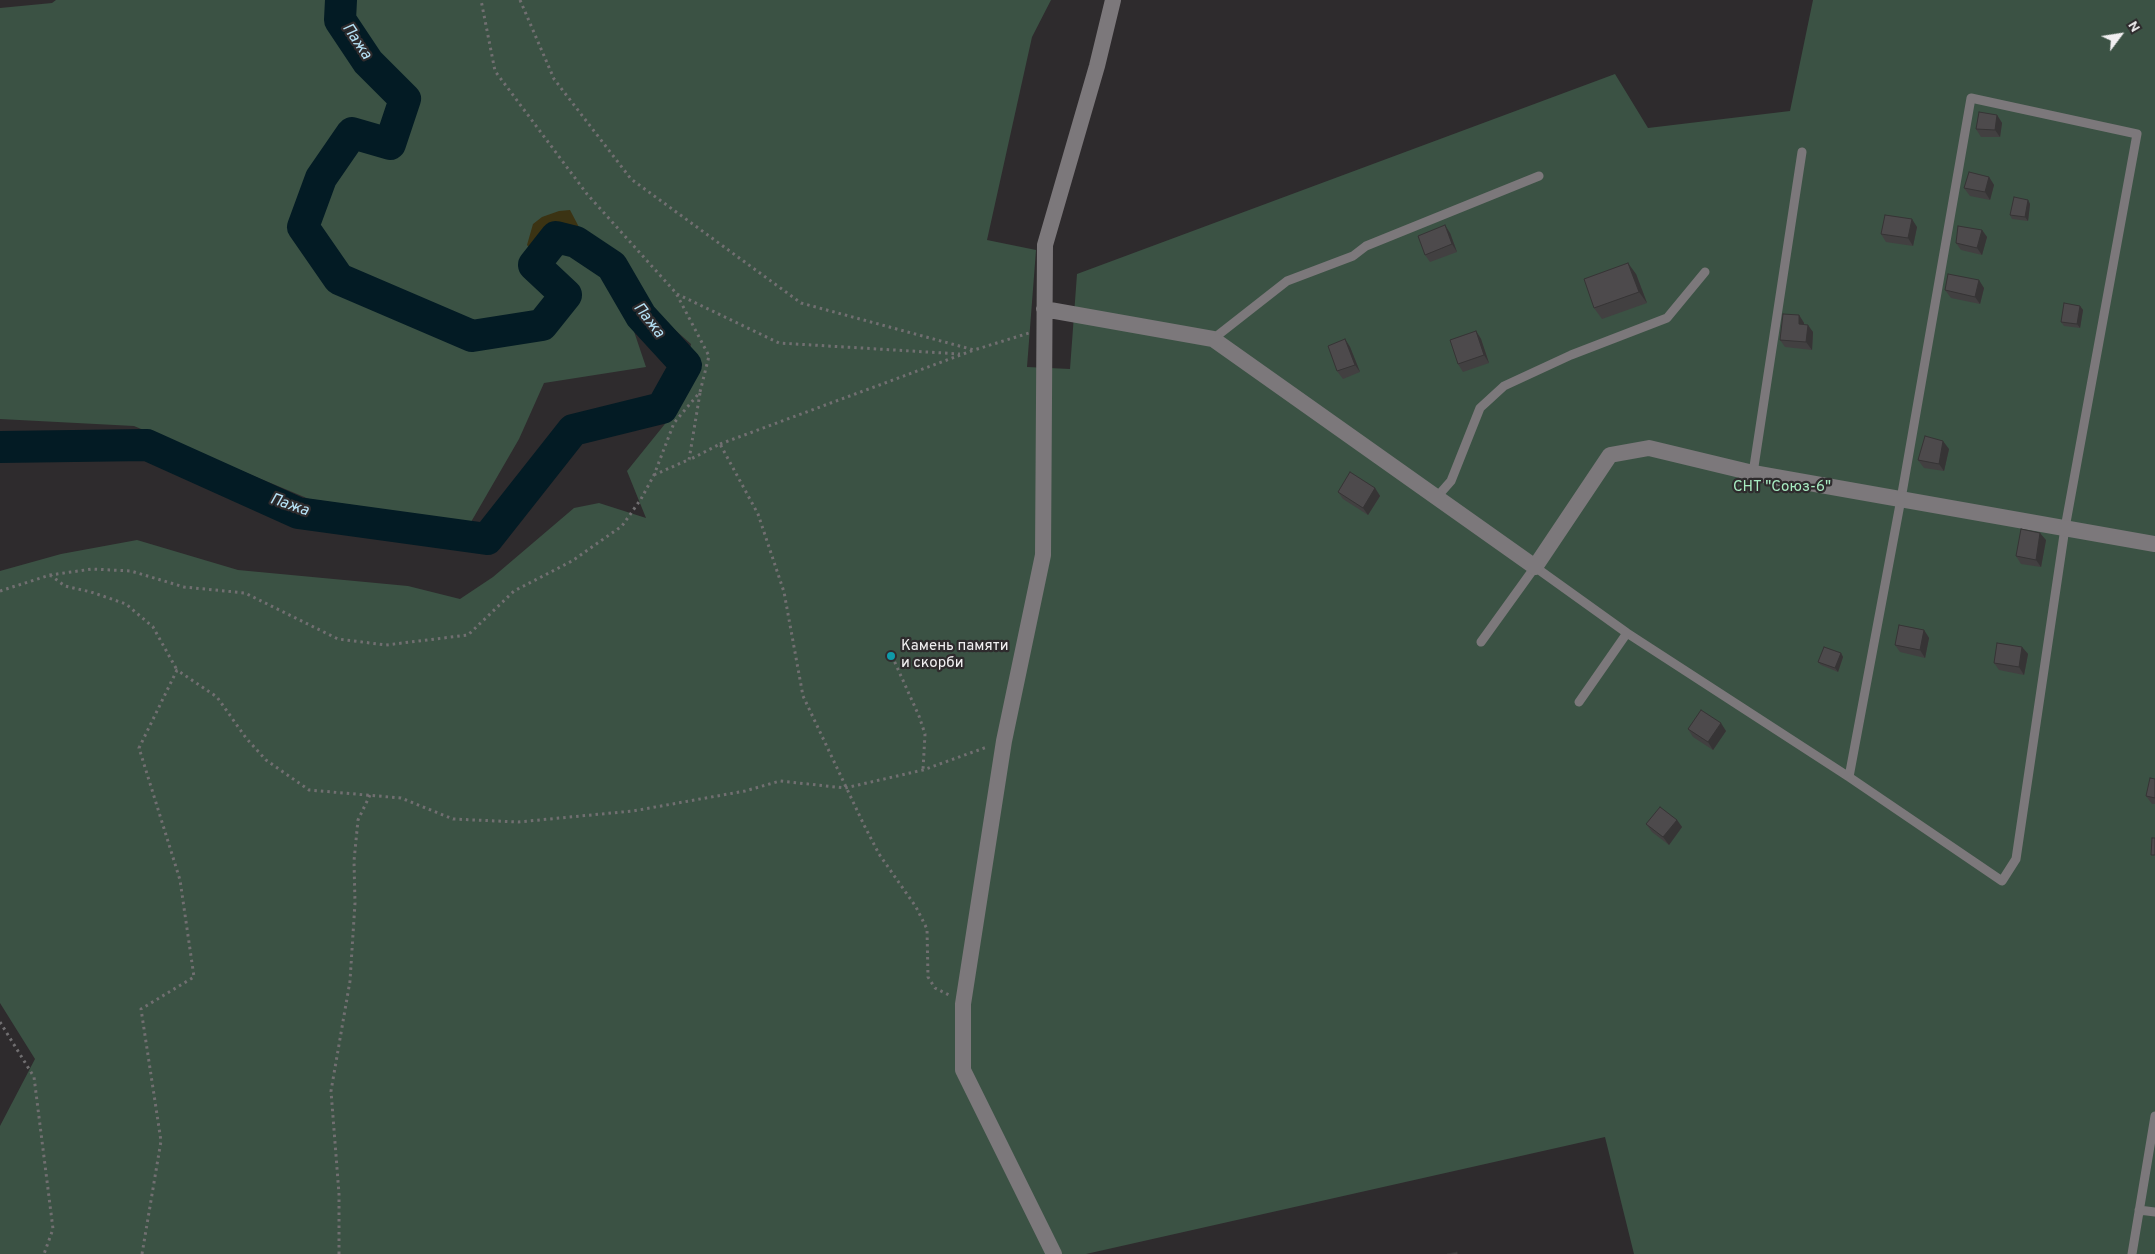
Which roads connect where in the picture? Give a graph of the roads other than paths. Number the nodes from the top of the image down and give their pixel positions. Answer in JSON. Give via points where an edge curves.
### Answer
{"nodes":[{"id":1,"x":1113,"y":0,"type":"edge"},
{"id":2,"x":1802,"y":152,"type":"dead end"},
{"id":3,"x":1538,"y":176,"type":"dead end"},
{"id":4,"x":1704,"y":272,"type":"dead end"},
{"id":5,"x":1044,"y":309,"type":"junction"},
{"id":6,"x":1213,"y":340,"type":"junction"},
{"id":7,"x":1753,"y":473,"type":"junction"},
{"id":8,"x":1436,"y":498,"type":"junction"},
{"id":9,"x":1901,"y":499,"type":"junction"},
{"id":10,"x":2065,"y":528,"type":"junction"},
{"id":11,"x":2155,"y":544,"type":"edge"},
{"id":12,"x":1535,"y":567,"type":"junction"},
{"id":13,"x":1627,"y":633,"type":"junction"},
{"id":14,"x":1481,"y":642,"type":"dead end"},
{"id":15,"x":1579,"y":702,"type":"dead end"},
{"id":16,"x":1849,"y":777,"type":"junction"},
{"id":17,"x":2155,"y":1116,"type":"edge"},
{"id":18,"x":2139,"y":1210,"type":"junction"},
{"id":19,"x":2155,"y":1212,"type":"edge"},
{"id":20,"x":1054,"y":1254,"type":"edge"},
{"id":21,"x":2132,"y":1254,"type":"edge"}],
"edges":[{"from":1,"to":5,"type":"street","via":[[1045,245]]},
{"from":2,"to":7,"type":"lane"},
{"from":3,"to":6,"type":"lane","via":[[1287,281]]},
{"from":4,"to":8,"type":"lane","via":[[1667,318],[1571,355],[1504,386],[1480,408],[1451,481]]},
{"from":5,"to":6,"type":"street"},
{"from":5,"to":20,"type":"street","via":[[1043,555],[1004,741],[963,1004],[963,1070]]},
{"from":6,"to":8,"type":"street"},
{"from":7,"to":9,"type":"street"},
{"from":7,"to":12,"type":"street","via":[[1649,448],[1610,455]]},
{"from":8,"to":12,"type":"street"},
{"from":9,"to":10,"type":"street"},
{"from":9,"to":10,"type":"lane","via":[[1971,98],[2137,134]]},
{"from":9,"to":16,"type":"lane"},
{"from":10,"to":11,"type":"street"},
{"from":10,"to":16,"type":"lane","via":[[2016,859],[2002,881]]},
{"from":12,"to":13,"type":"lane"},
{"from":12,"to":14,"type":"lane"},
{"from":13,"to":15,"type":"lane"},
{"from":13,"to":16,"type":"lane"},
{"from":17,"to":18,"type":"lane"},
{"from":18,"to":19,"type":"lane"},
{"from":18,"to":21,"type":"lane"}]}
